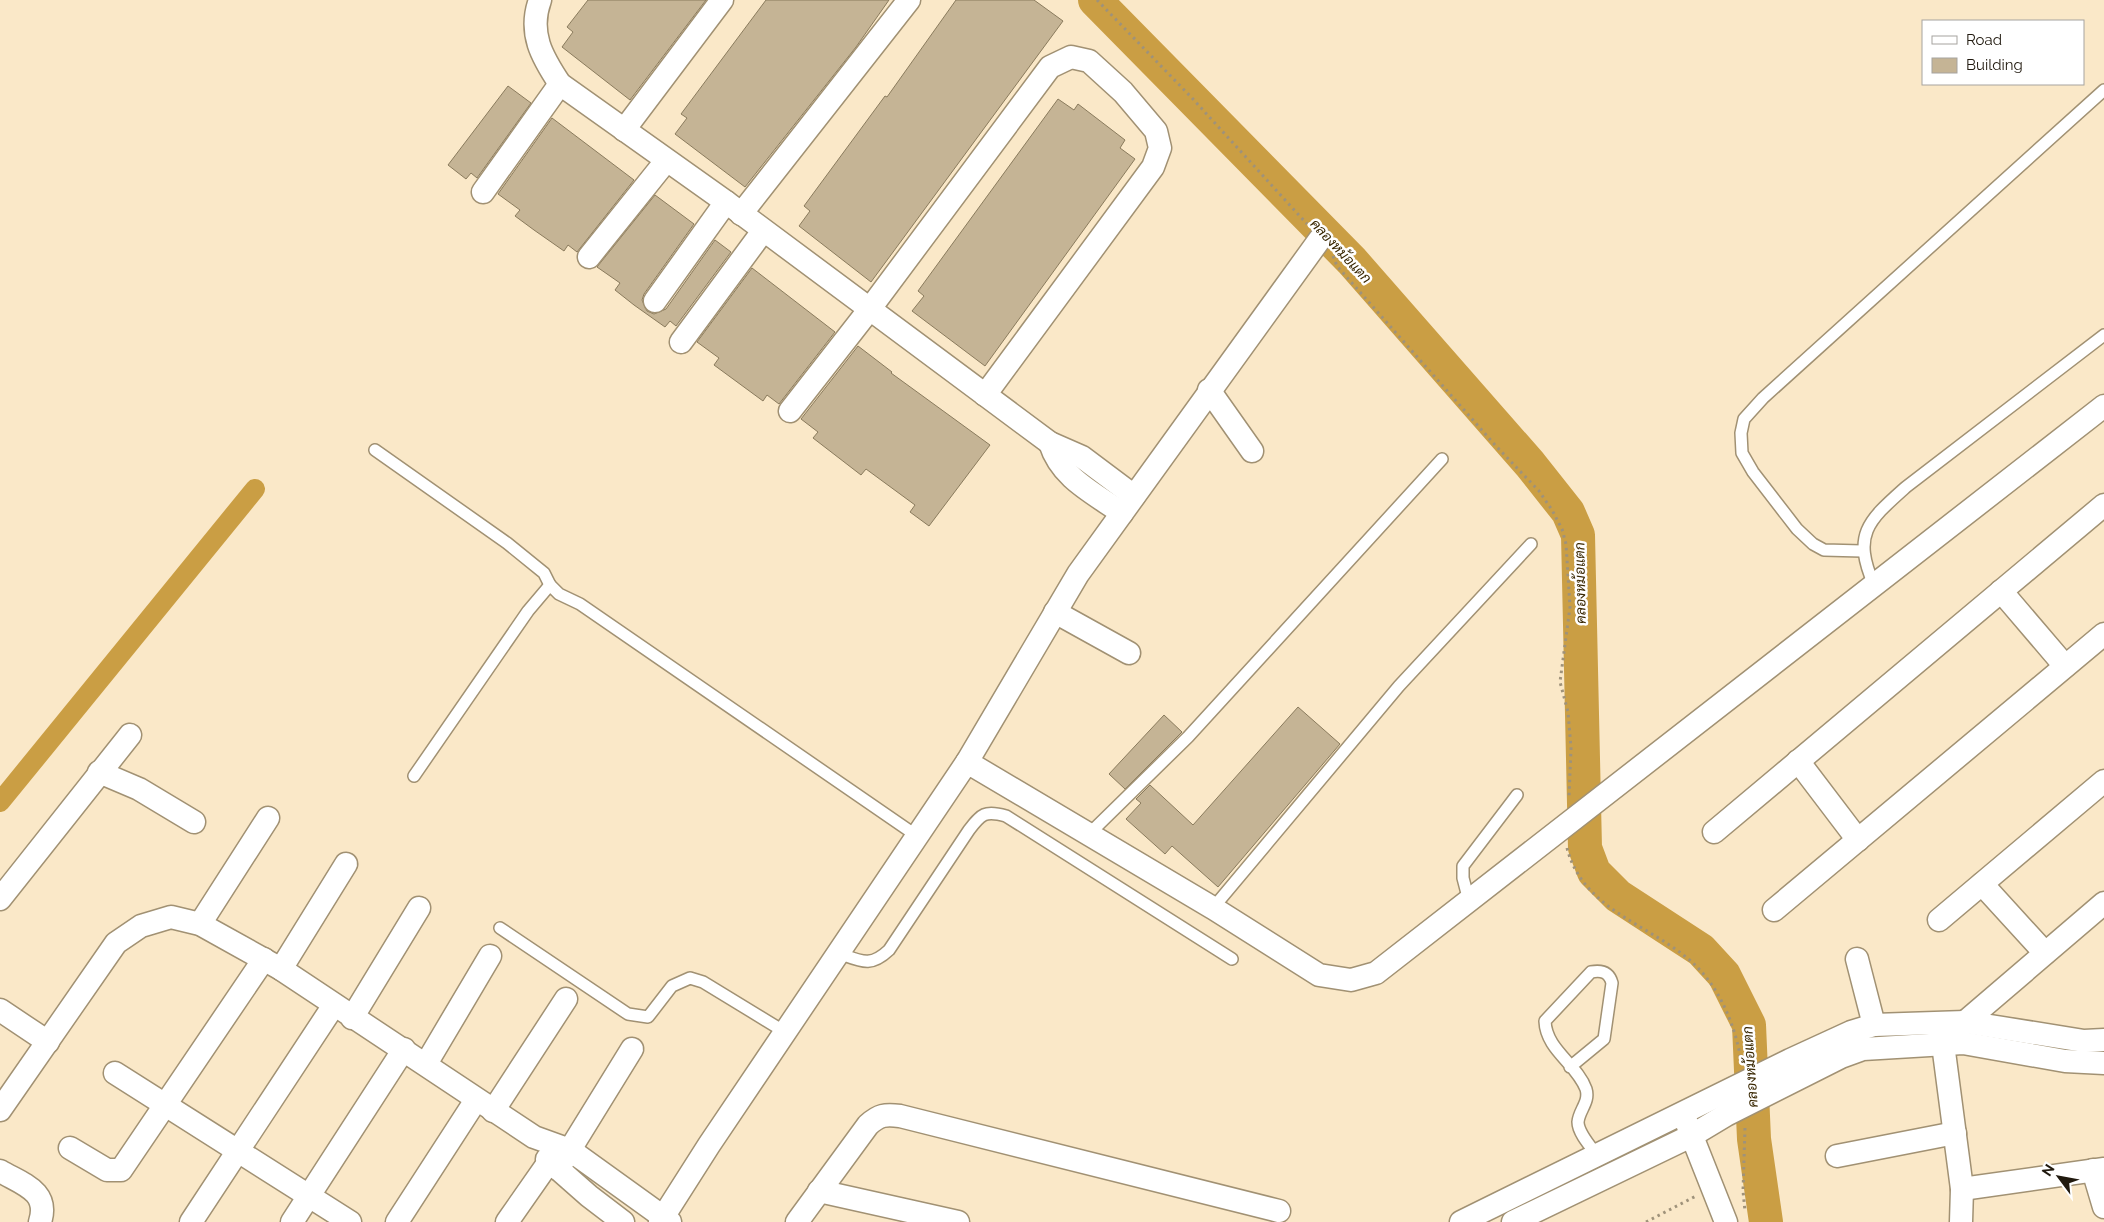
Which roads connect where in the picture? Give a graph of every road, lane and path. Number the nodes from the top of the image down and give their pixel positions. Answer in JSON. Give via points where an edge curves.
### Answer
{"nodes":[{"id":1,"x":540,"y":0,"type":"edge"},
{"id":2,"x":722,"y":0,"type":"edge"},
{"id":3,"x":909,"y":0,"type":"edge"},
{"id":4,"x":1097,"y":0,"type":"edge"},
{"id":5,"x":560,"y":84,"type":"junction"},
{"id":6,"x":2104,"y":90,"type":"edge"},
{"id":7,"x":624,"y":130,"type":"junction"},
{"id":8,"x":666,"y":161,"type":"junction"},
{"id":9,"x":483,"y":192,"type":"dead end"},
{"id":10,"x":733,"y":208,"type":"junction"},
{"id":11,"x":763,"y":231,"type":"junction"},
{"id":12,"x":1320,"y":239,"type":"junction"},
{"id":13,"x":589,"y":257,"type":"dead end"},
{"id":14,"x":654,"y":301,"type":"dead end"},
{"id":15,"x":869,"y":310,"type":"junction"},
{"id":16,"x":2104,"y":336,"type":"edge"},
{"id":17,"x":681,"y":342,"type":"dead end"},
{"id":18,"x":1209,"y":390,"type":"junction"},
{"id":19,"x":986,"y":395,"type":"junction"},
{"id":20,"x":2104,"y":406,"type":"edge"},
{"id":21,"x":790,"y":411,"type":"dead end"},
{"id":22,"x":375,"y":450,"type":"dead end"},
{"id":23,"x":1252,"y":452,"type":"dead end"},
{"id":24,"x":1442,"y":459,"type":"dead end"},
{"id":25,"x":1128,"y":505,"type":"junction"},
{"id":26,"x":2104,"y":506,"type":"edge"},
{"id":27,"x":1531,"y":544,"type":"dead end"},
{"id":28,"x":1862,"y":550,"type":"junction"},
{"id":29,"x":550,"y":585,"type":"junction"},
{"id":30,"x":1874,"y":585,"type":"junction"},
{"id":31,"x":2001,"y":591,"type":"junction"},
{"id":32,"x":1055,"y":612,"type":"junction"},
{"id":33,"x":2104,"y":634,"type":"edge"},
{"id":34,"x":1129,"y":653,"type":"dead end"},
{"id":35,"x":2065,"y":666,"type":"junction"},
{"id":36,"x":130,"y":735,"type":"dead end"},
{"id":37,"x":1798,"y":761,"type":"junction"},
{"id":38,"x":967,"y":762,"type":"junction"},
{"id":39,"x":98,"y":772,"type":"junction"},
{"id":40,"x":414,"y":776,"type":"dead end"},
{"id":41,"x":2104,"y":781,"type":"edge"},
{"id":42,"x":1517,"y":795,"type":"dead end"},
{"id":43,"x":1568,"y":803,"type":"dead end"},
{"id":44,"x":268,"y":818,"type":"dead end"},
{"id":45,"x":194,"y":822,"type":"dead end"},
{"id":46,"x":1714,"y":832,"type":"dead end"},
{"id":47,"x":1089,"y":834,"type":"junction"},
{"id":48,"x":918,"y":836,"type":"junction"},
{"id":49,"x":1567,"y":839,"type":"dead end"},
{"id":50,"x":1858,"y":840,"type":"junction"},
{"id":51,"x":346,"y":864,"type":"dead end"},
{"id":52,"x":1982,"y":884,"type":"junction"},
{"id":53,"x":0,"y":899,"type":"edge"},
{"id":54,"x":1469,"y":901,"type":"junction"},
{"id":55,"x":2104,"y":903,"type":"edge"},
{"id":56,"x":419,"y":908,"type":"dead end"},
{"id":57,"x":1213,"y":908,"type":"junction"},
{"id":58,"x":1774,"y":910,"type":"dead end"},
{"id":59,"x":1939,"y":920,"type":"dead end"},
{"id":60,"x":200,"y":924,"type":"junction"},
{"id":61,"x":500,"y":928,"type":"dead end"},
{"id":62,"x":838,"y":953,"type":"junction"},
{"id":63,"x":2045,"y":953,"type":"junction"},
{"id":64,"x":490,"y":956,"type":"dead end"},
{"id":65,"x":1857,"y":958,"type":"dead end"},
{"id":66,"x":1232,"y":960,"type":"dead end"},
{"id":67,"x":273,"y":964,"type":"junction"},
{"id":68,"x":566,"y":999,"type":"dead end"},
{"id":69,"x":0,"y":1010,"type":"edge"},
{"id":70,"x":343,"y":1012,"type":"junction"},
{"id":71,"x":1940,"y":1022,"type":"junction"},
{"id":72,"x":1964,"y":1022,"type":"junction"},
{"id":73,"x":1874,"y":1025,"type":"junction"},
{"id":74,"x":785,"y":1032,"type":"junction"},
{"id":75,"x":2104,"y":1040,"type":"edge"},
{"id":76,"x":48,"y":1042,"type":"junction"},
{"id":77,"x":1945,"y":1044,"type":"junction"},
{"id":78,"x":404,"y":1049,"type":"junction"},
{"id":79,"x":632,"y":1050,"type":"dead end"},
{"id":80,"x":2104,"y":1063,"type":"edge"},
{"id":81,"x":426,"y":1064,"type":"junction"},
{"id":82,"x":1570,"y":1067,"type":"junction"},
{"id":83,"x":1742,"y":1070,"type":"dead end"},
{"id":84,"x":1791,"y":1071,"type":"junction"},
{"id":85,"x":115,"y":1073,"type":"dead end"},
{"id":86,"x":166,"y":1103,"type":"junction"},
{"id":87,"x":485,"y":1105,"type":"junction"},
{"id":88,"x":0,"y":1110,"type":"edge"},
{"id":89,"x":1683,"y":1114,"type":"junction"},
{"id":90,"x":1735,"y":1117,"type":"junction"},
{"id":91,"x":1956,"y":1133,"type":"junction"},
{"id":92,"x":1691,"y":1136,"type":"junction"},
{"id":93,"x":70,"y":1148,"type":"dead end"},
{"id":94,"x":239,"y":1150,"type":"junction"},
{"id":95,"x":1597,"y":1155,"type":"junction"},
{"id":96,"x":560,"y":1156,"type":"junction"},
{"id":97,"x":1837,"y":1156,"type":"dead end"},
{"id":98,"x":2099,"y":1170,"type":"edge"},
{"id":99,"x":0,"y":1171,"type":"edge"},
{"id":100,"x":1712,"y":1188,"type":"junction"},
{"id":101,"x":1962,"y":1189,"type":"junction"},
{"id":102,"x":819,"y":1191,"type":"junction"},
{"id":103,"x":309,"y":1196,"type":"junction"},
{"id":104,"x":2104,"y":1207,"type":"edge"},
{"id":105,"x":1279,"y":1211,"type":"dead end"},
{"id":106,"x":1736,"y":1218,"type":"edge"},
{"id":107,"x":665,"y":1220,"type":"edge"},
{"id":108,"x":40,"y":1222,"type":"edge"},
{"id":109,"x":191,"y":1222,"type":"edge"},
{"id":110,"x":292,"y":1222,"type":"edge"},
{"id":111,"x":350,"y":1222,"type":"edge"},
{"id":112,"x":397,"y":1222,"type":"edge"},
{"id":113,"x":507,"y":1222,"type":"edge"},
{"id":114,"x":623,"y":1222,"type":"edge"},
{"id":115,"x":798,"y":1222,"type":"edge"},
{"id":116,"x":958,"y":1222,"type":"edge"},
{"id":117,"x":1461,"y":1222,"type":"edge"},
{"id":118,"x":1513,"y":1222,"type":"edge"},
{"id":119,"x":1646,"y":1222,"type":"edge"},
{"id":120,"x":1961,"y":1222,"type":"edge"}],
"edges":[{"from":1,"to":5,"type":"street","via":[[536,12],[536,33],[542,57]]},
{"from":2,"to":7,"type":"street"},
{"from":3,"to":10,"type":"street"},
{"from":4,"to":12,"type":"path","via":[[1192,98]]},
{"from":5,"to":7,"type":"street"},
{"from":5,"to":9,"type":"street"},
{"from":6,"to":28,"type":"lane","via":[[1763,398],[1744,419],[1742,453],[1797,529],[1824,550]]},
{"from":7,"to":8,"type":"street"},
{"from":8,"to":10,"type":"street"},
{"from":8,"to":13,"type":"street"},
{"from":10,"to":11,"type":"street"},
{"from":10,"to":14,"type":"street"},
{"from":11,"to":15,"type":"street"},
{"from":11,"to":17,"type":"street"},
{"from":12,"to":18,"type":"street"},
{"from":12,"to":43,"type":"path","via":[[1337,266],[1539,491],[1562,529],[1570,607],[1560,682],[1568,712],[1570,739]]},
{"from":15,"to":19,"type":"street"},
{"from":15,"to":19,"type":"street","via":[[1050,67],[1071,57],[1088,61],[1123,92],[1156,131],[1160,148],[1154,167]]},
{"from":15,"to":21,"type":"street"},
{"from":16,"to":28,"type":"lane","via":[[1882,508],[1867,527]]},
{"from":18,"to":23,"type":"street"},
{"from":18,"to":25,"type":"street"},
{"from":19,"to":25,"type":"street","via":[[1050,443],[1064,472]]},
{"from":20,"to":30,"type":"street"},
{"from":22,"to":29,"type":"lane","via":[[507,543],[544,573]]},
{"from":24,"to":47,"type":"lane","via":[[1188,737]]},
{"from":25,"to":32,"type":"street"},
{"from":26,"to":31,"type":"street"},
{"from":27,"to":57,"type":"lane","via":[[1399,686]]},
{"from":28,"to":30,"type":"lane"},
{"from":29,"to":40,"type":"lane","via":[[528,611]]},
{"from":29,"to":48,"type":"lane"},
{"from":30,"to":54,"type":"street"},
{"from":31,"to":35,"type":"street"},
{"from":31,"to":37,"type":"street"},
{"from":32,"to":34,"type":"street"},
{"from":32,"to":38,"type":"street"},
{"from":33,"to":35,"type":"street"},
{"from":35,"to":50,"type":"street"},
{"from":36,"to":39,"type":"street"},
{"from":37,"to":46,"type":"street"},
{"from":37,"to":50,"type":"street"},
{"from":38,"to":47,"type":"street"},
{"from":38,"to":48,"type":"street"},
{"from":39,"to":45,"type":"street","via":[[139,789]]},
{"from":39,"to":53,"type":"street"},
{"from":41,"to":52,"type":"street"},
{"from":42,"to":54,"type":"lane","via":[[1463,866]]},
{"from":44,"to":60,"type":"street"},
{"from":47,"to":57,"type":"street"},
{"from":48,"to":62,"type":"street"},
{"from":49,"to":83,"type":"path","via":[[1571,865],[1606,906],[1670,945],[1699,968],[1718,994],[1732,1027]]},
{"from":50,"to":58,"type":"street"},
{"from":51,"to":67,"type":"street"},
{"from":52,"to":59,"type":"street"},
{"from":52,"to":63,"type":"street"},
{"from":54,"to":57,"type":"street","via":[[1376,973],[1351,980],[1319,975]]},
{"from":55,"to":63,"type":"street"},
{"from":56,"to":70,"type":"street"},
{"from":60,"to":67,"type":"street"},
{"from":60,"to":76,"type":"street","via":[[171,917],[141,926],[116,943]]},
{"from":61,"to":74,"type":"lane","via":[[628,1014],[648,1017],[672,986],[690,978]]},
{"from":62,"to":66,"type":"lane","via":[[864,962],[878,960],[889,950],[979,816],[991,812],[1006,816]]},
{"from":62,"to":74,"type":"street"},
{"from":63,"to":72,"type":"street"},
{"from":64,"to":81,"type":"street"},
{"from":65,"to":73,"type":"street"},
{"from":67,"to":70,"type":"street"},
{"from":67,"to":86,"type":"street"},
{"from":68,"to":87,"type":"street"},
{"from":69,"to":76,"type":"street"},
{"from":70,"to":78,"type":"street"},
{"from":70,"to":94,"type":"street"},
{"from":71,"to":72,"type":"street"},
{"from":71,"to":73,"type":"street"},
{"from":71,"to":77,"type":"street"},
{"from":72,"to":75,"type":"street","via":[[2084,1041]]},
{"from":73,"to":84,"type":"street","via":[[1851,1032]]},
{"from":74,"to":107,"type":"street","via":[[709,1145]]},
{"from":76,"to":88,"type":"street"},
{"from":77,"to":80,"type":"street","via":[[1963,1043],[2065,1061]]},
{"from":77,"to":84,"type":"street","via":[[1863,1049]]},
{"from":77,"to":91,"type":"street"},
{"from":78,"to":81,"type":"street"},
{"from":78,"to":103,"type":"street"},
{"from":79,"to":96,"type":"street"},
{"from":81,"to":87,"type":"street"},
{"from":82,"to":82,"type":"lane","via":[[1604,1039],[1612,983],[1605,973],[1591,972],[1545,1021],[1549,1039]]},
{"from":82,"to":95,"type":"lane","via":[[1585,1088],[1588,1099],[1578,1122]]},
{"from":84,"to":89,"type":"street","via":[[1725,1092]]},
{"from":84,"to":90,"type":"street"},
{"from":85,"to":86,"type":"street"},
{"from":86,"to":93,"type":"street","via":[[121,1170],[107,1170]]},
{"from":86,"to":94,"type":"street"},
{"from":87,"to":96,"type":"street"},
{"from":87,"to":112,"type":"street"},
{"from":89,"to":92,"type":"street"},
{"from":89,"to":95,"type":"street"},
{"from":90,"to":92,"type":"street"},
{"from":90,"to":106,"type":"path","via":[[1743,1191]]},
{"from":91,"to":97,"type":"street"},
{"from":91,"to":101,"type":"street"},
{"from":92,"to":100,"type":"street"},
{"from":92,"to":118,"type":"street"},
{"from":94,"to":103,"type":"street"},
{"from":94,"to":109,"type":"street"},
{"from":95,"to":117,"type":"street"},
{"from":96,"to":107,"type":"street"},
{"from":96,"to":113,"type":"street"},
{"from":96,"to":114,"type":"street"},
{"from":98,"to":101,"type":"street"},
{"from":98,"to":104,"type":"street"},
{"from":99,"to":108,"type":"street","via":[[42,1200],[44,1210]]},
{"from":100,"to":106,"type":"street"},
{"from":100,"to":119,"type":"path"},
{"from":101,"to":120,"type":"street"},
{"from":102,"to":105,"type":"street","via":[[868,1125],[878,1116],[888,1114]]},
{"from":102,"to":115,"type":"street"},
{"from":102,"to":116,"type":"street"},
{"from":103,"to":110,"type":"street"},
{"from":103,"to":111,"type":"street"}]}
